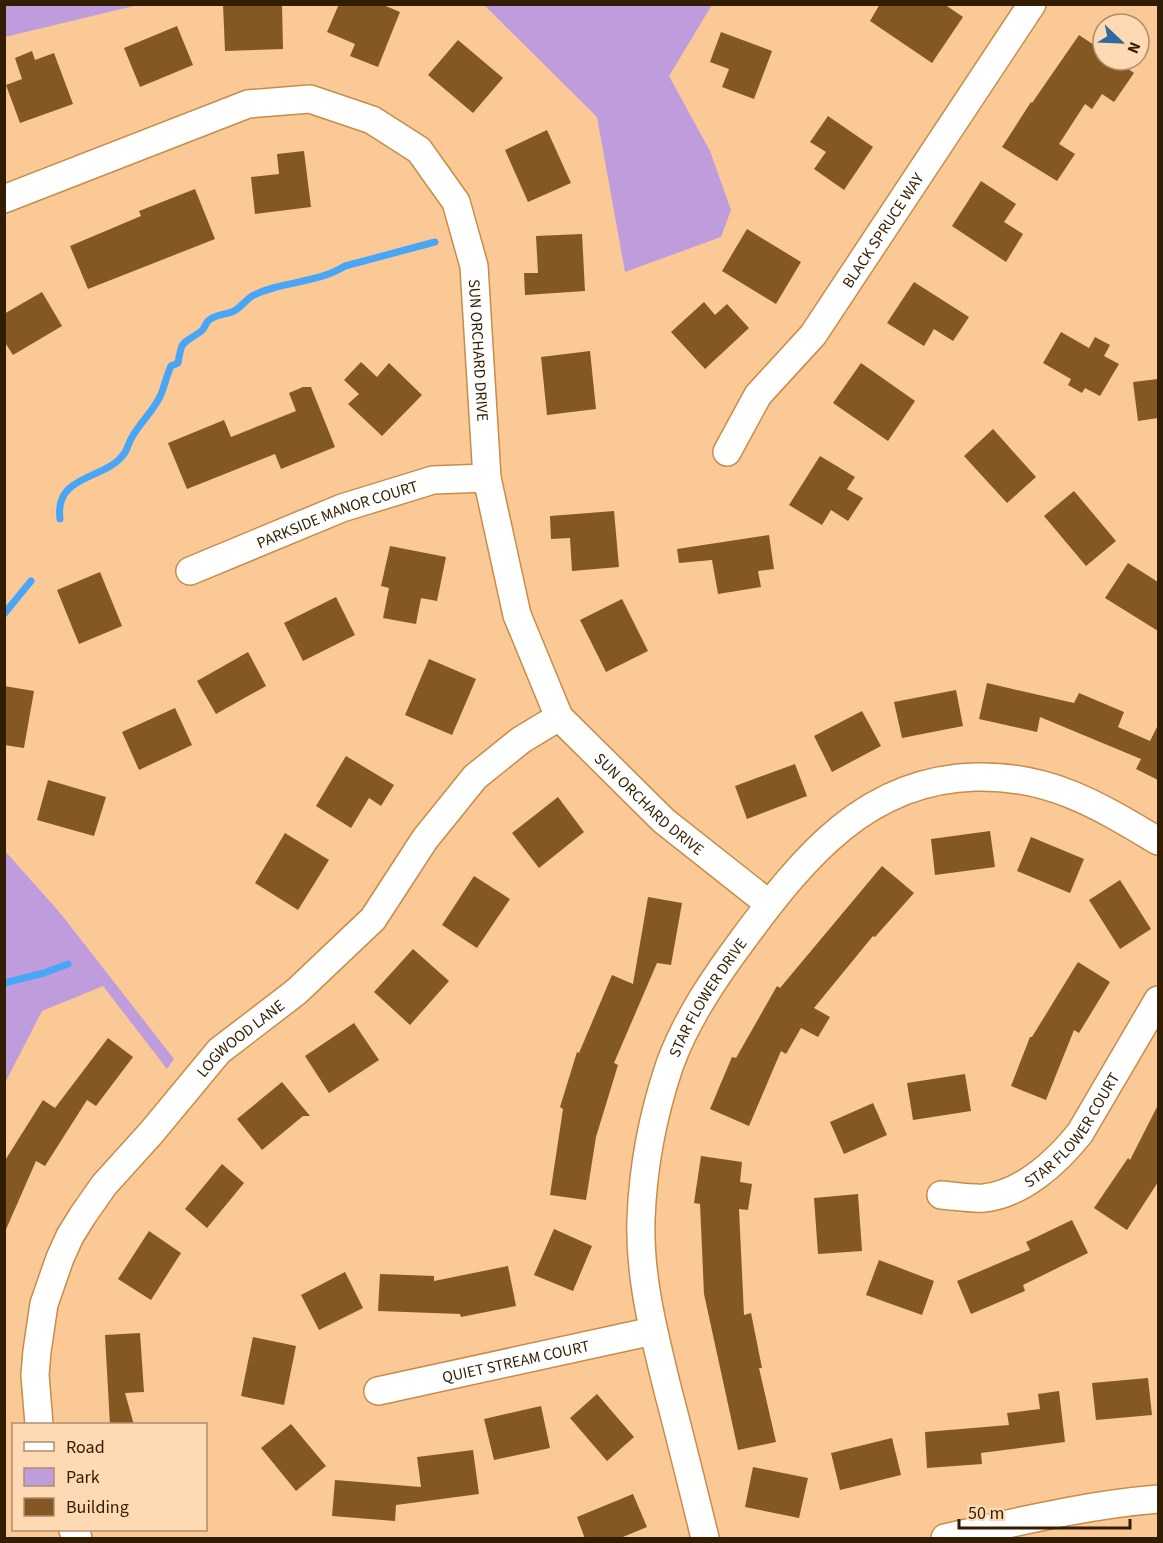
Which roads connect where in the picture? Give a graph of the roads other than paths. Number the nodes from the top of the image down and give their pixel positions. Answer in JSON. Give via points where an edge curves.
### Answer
{"nodes":[{"id":1,"x":1032,"y":4,"type":"edge"},
{"id":2,"x":4,"y":199,"type":"edge"},
{"id":3,"x":727,"y":452,"type":"dead end"},
{"id":4,"x":487,"y":478,"type":"junction"},
{"id":5,"x":190,"y":571,"type":"dead end"},
{"id":6,"x":559,"y":717,"type":"junction"},
{"id":7,"x":1158,"y":841,"type":"edge"},
{"id":8,"x":769,"y":904,"type":"junction"},
{"id":9,"x":1158,"y":1000,"type":"edge"},
{"id":10,"x":941,"y":1195,"type":"dead end"},
{"id":11,"x":653,"y":1331,"type":"junction"},
{"id":12,"x":378,"y":1391,"type":"dead end"},
{"id":13,"x":39,"y":1423,"type":"edge"},
{"id":14,"x":1158,"y":1499,"type":"edge"},
{"id":15,"x":705,"y":1539,"type":"edge"},
{"id":16,"x":945,"y":1539,"type":"edge"}],
"edges":[{"from":1,"to":3,"type":"street","name":"BLACK SPRUCE WAY","via":[[813,335],[758,395]]},
{"from":2,"to":4,"type":"street","name":"SUN ORCHARD DRIVE","via":[[248,104],[310,99],[372,120],[419,150],[456,202],[474,266]]},
{"from":4,"to":5,"type":"street","name":"PARKSIDE MANOR COURT","via":[[433,480],[342,508]]},
{"from":4,"to":6,"type":"street","name":"SUN ORCHARD DRIVE","via":[[517,615]]},
{"from":6,"to":8,"type":"street","name":"SUN ORCHARD DRIVE","via":[[664,821]]},
{"from":6,"to":13,"type":"street","name":"LOGWOOD LANE","via":[[521,740],[475,777],[425,839],[373,919],[296,992],[219,1051],[104,1185],[70,1236],[44,1304],[35,1375]]},
{"from":7,"to":8,"type":"street","name":"STAR FLOWER DRIVE","via":[[1076,795],[1053,787],[1002,777],[945,780],[892,796],[844,825],[811,854]]},
{"from":8,"to":11,"type":"street","name":"STAR FLOWER DRIVE","via":[[715,977],[691,1018],[671,1061],[656,1108],[645,1167],[641,1220],[646,1295]]},
{"from":9,"to":10,"type":"street","name":"STAR FLOWER COURT","via":[[1080,1133],[1042,1172],[998,1195]]},
{"from":11,"to":12,"type":"street","name":"QUIET STREAM COURT"},
{"from":11,"to":15,"type":"street","name":"STAR FLOWER DRIVE"},
{"from":14,"to":16,"type":"street","via":[[1057,1512]]}]}
